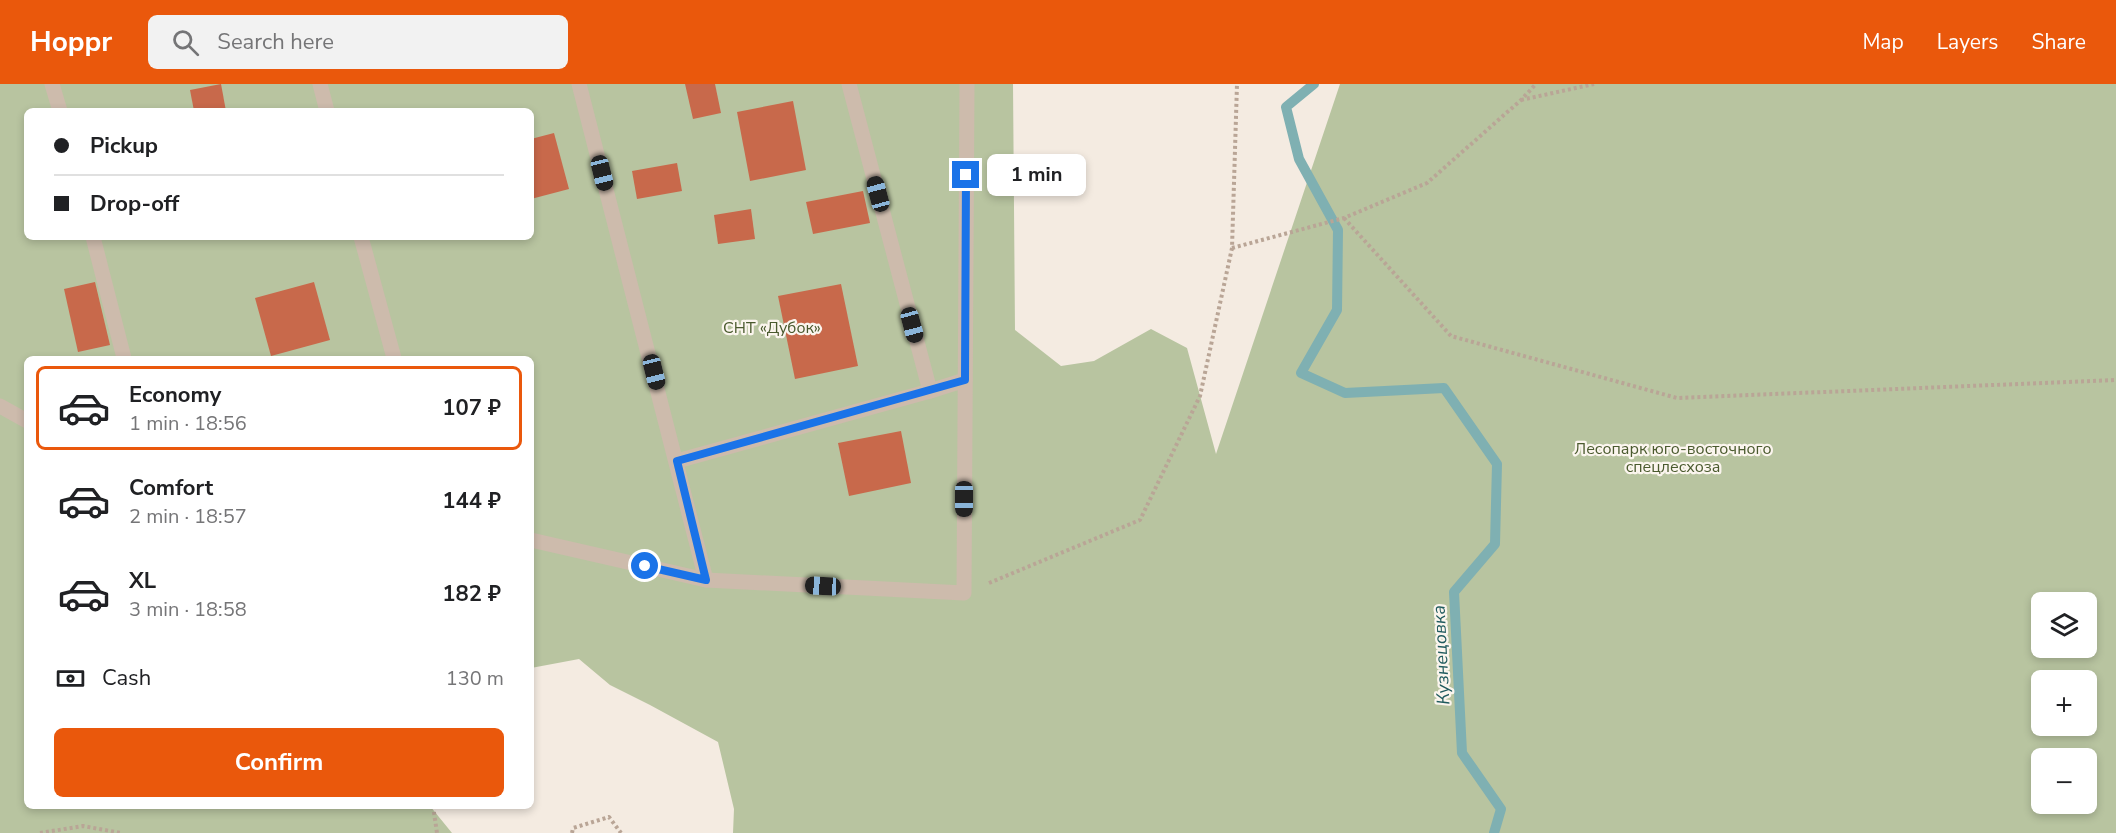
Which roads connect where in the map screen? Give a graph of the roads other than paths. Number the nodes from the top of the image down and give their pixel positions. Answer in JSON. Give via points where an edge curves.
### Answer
{"nodes":[{"id":1,"x":52,"y":84,"type":"edge"},
{"id":2,"x":320,"y":84,"type":"edge"},
{"id":3,"x":579,"y":84,"type":"edge"},
{"id":4,"x":849,"y":84,"type":"edge"},
{"id":5,"x":967,"y":84,"type":"edge"},
{"id":6,"x":59,"y":108,"type":"edge"},
{"id":7,"x":326,"y":108,"type":"edge"},
{"id":8,"x":94,"y":240,"type":"edge"},
{"id":9,"x":362,"y":240,"type":"edge"},
{"id":10,"x":123,"y":356,"type":"edge"},
{"id":11,"x":393,"y":356,"type":"edge"},
{"id":12,"x":965,"y":380,"type":"junction"},
{"id":13,"x":930,"y":391,"type":"junction"},
{"id":14,"x":0,"y":406,"type":"edge"},
{"id":15,"x":24,"y":419,"type":"edge"},
{"id":16,"x":677,"y":461,"type":"junction"},
{"id":17,"x":534,"y":541,"type":"edge"},
{"id":18,"x":706,"y":580,"type":"junction"}],
"edges":[{"from":1,"to":6,"type":"lane"},
{"from":2,"to":7,"type":"lane"},
{"from":3,"to":16,"type":"lane"},
{"from":4,"to":13,"type":"lane"},
{"from":5,"to":12,"type":"lane"},
{"from":8,"to":10,"type":"lane"},
{"from":9,"to":11,"type":"lane"},
{"from":12,"to":13,"type":"lane"},
{"from":12,"to":18,"type":"lane","via":[[964,594]]},
{"from":13,"to":16,"type":"lane"},
{"from":14,"to":15,"type":"lane"},
{"from":16,"to":18,"type":"lane"},
{"from":17,"to":18,"type":"lane"}]}
